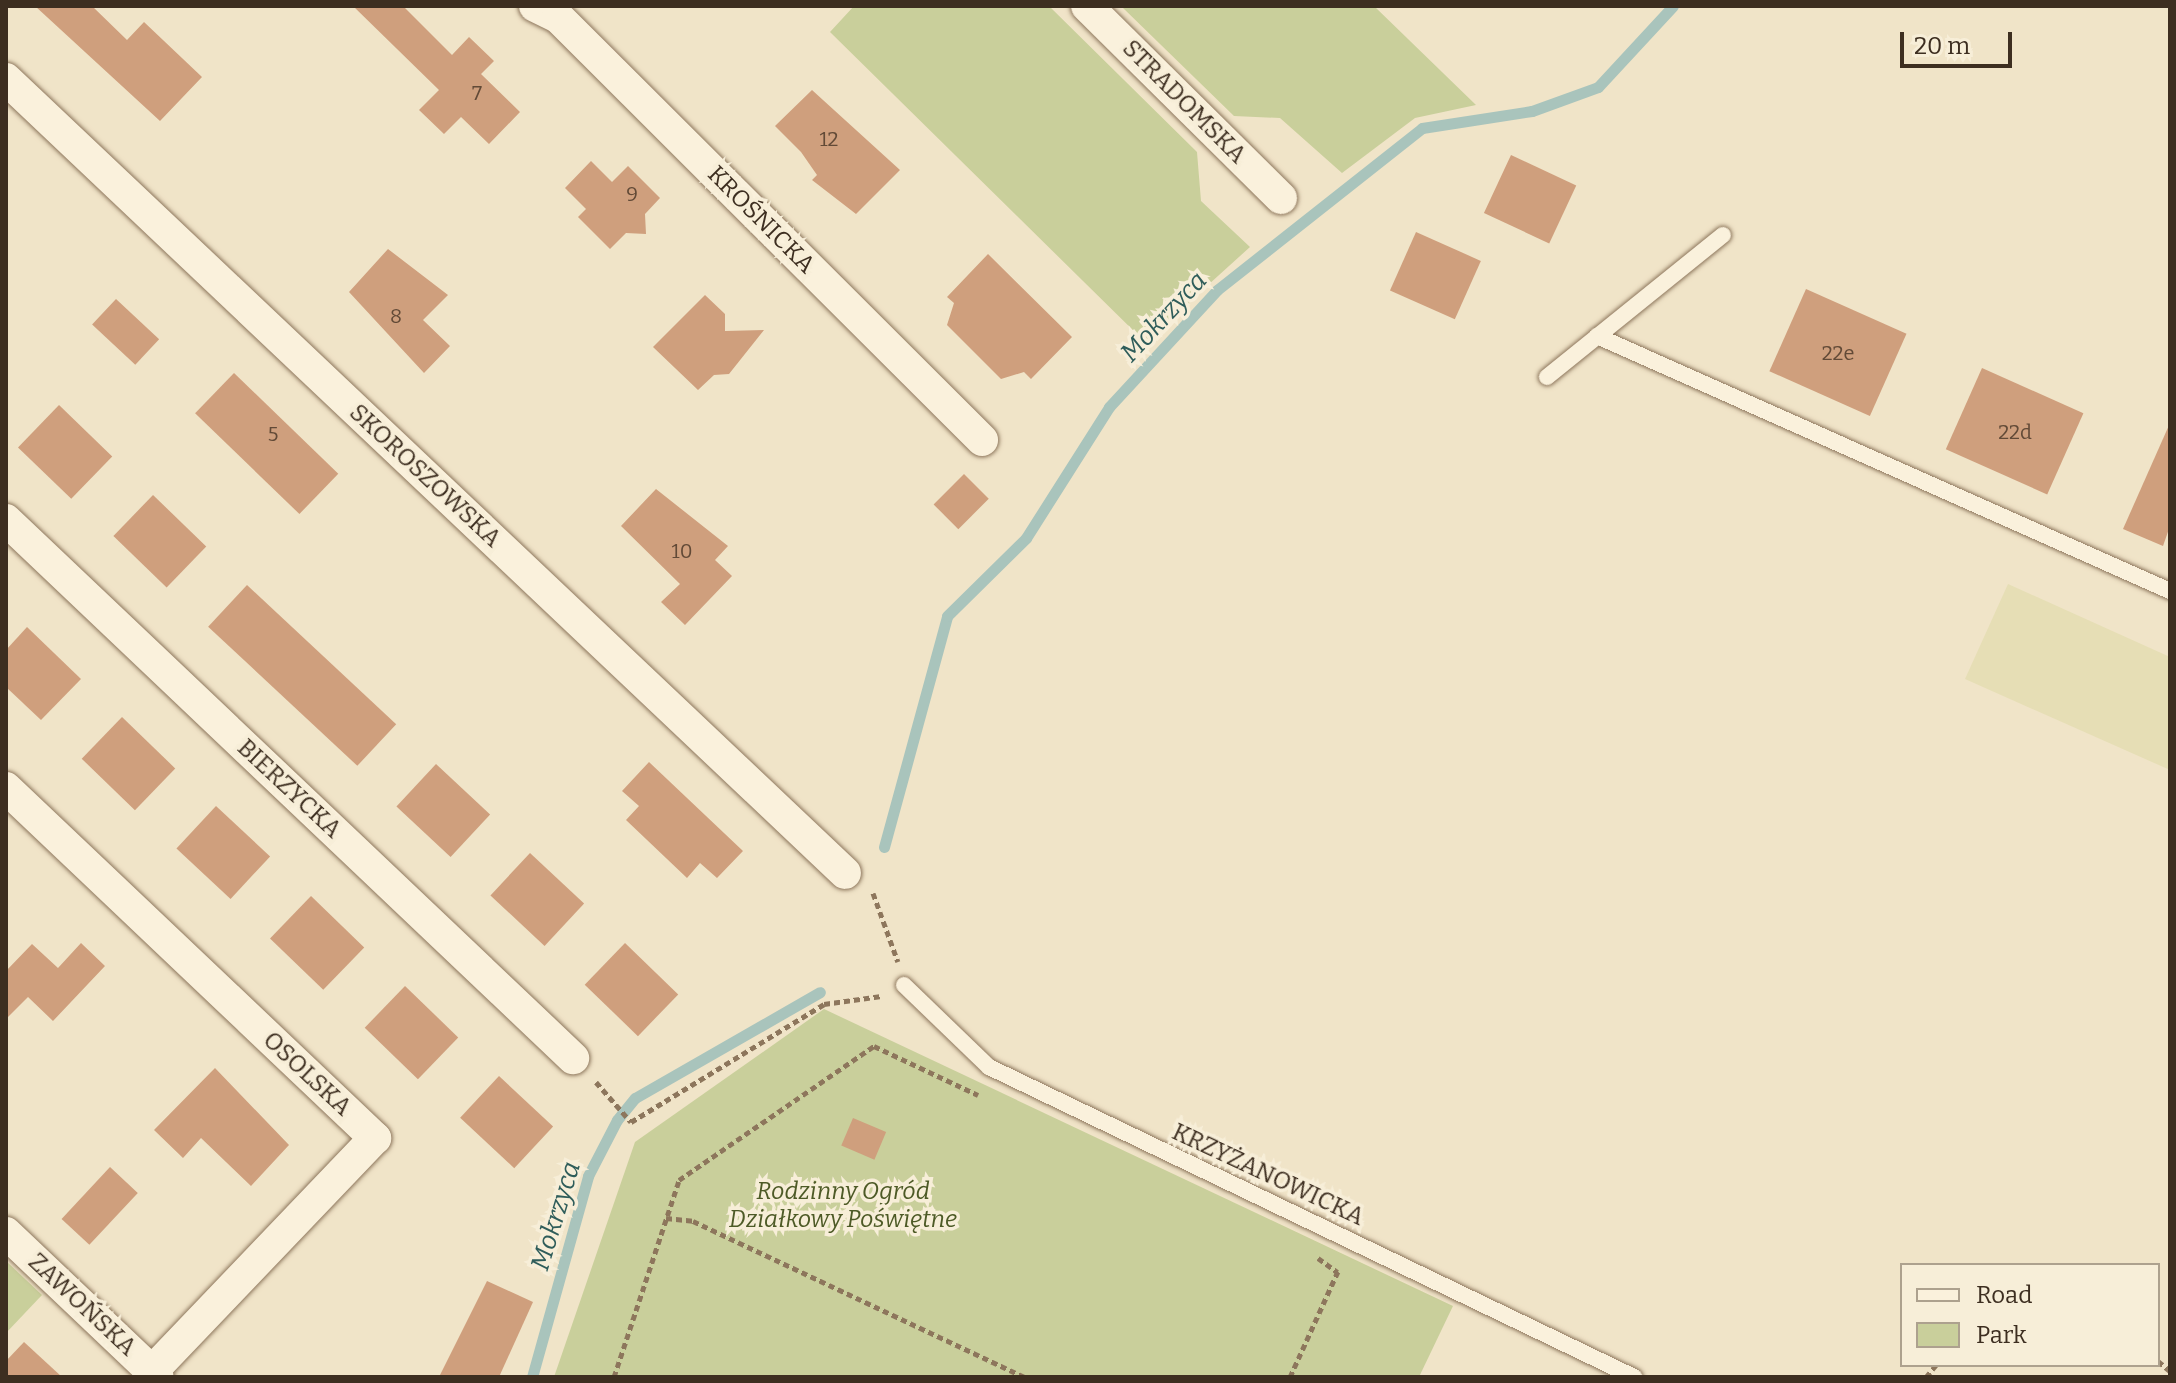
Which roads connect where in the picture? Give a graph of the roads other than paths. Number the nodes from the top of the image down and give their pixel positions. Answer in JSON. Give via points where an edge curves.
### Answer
{"nodes":[{"id":1,"x":535,"y":6,"type":"edge"},
{"id":2,"x":1087,"y":6,"type":"edge"},
{"id":3,"x":6,"y":79,"type":"edge"},
{"id":4,"x":1281,"y":198,"type":"dead end"},
{"id":5,"x":1723,"y":235,"type":"dead end"},
{"id":6,"x":1597,"y":336,"type":"junction"},
{"id":7,"x":1547,"y":377,"type":"dead end"},
{"id":8,"x":982,"y":440,"type":"dead end"},
{"id":9,"x":6,"y":520,"type":"edge"},
{"id":10,"x":2170,"y":591,"type":"edge"},
{"id":11,"x":6,"y":788,"type":"edge"},
{"id":12,"x":845,"y":873,"type":"road end"},
{"id":13,"x":904,"y":985,"type":"road end"},
{"id":14,"x":573,"y":1058,"type":"dead end"},
{"id":15,"x":6,"y":1233,"type":"edge"},
{"id":16,"x":155,"y":1374,"type":"edge"},
{"id":17,"x":1634,"y":1377,"type":"edge"}],
"edges":[{"from":1,"to":8,"type":"street","name":"KROŚNICKA","via":[[558,17]]},
{"from":2,"to":4,"type":"street","name":"STRADOMSKA"},
{"from":3,"to":12,"type":"street","name":"SKOROSZOWSKA"},
{"from":5,"to":6,"type":"lane"},
{"from":6,"to":7,"type":"lane"},
{"from":6,"to":10,"type":"lane"},
{"from":9,"to":14,"type":"street","name":"BIERZYCKA"},
{"from":11,"to":16,"type":"street","name":"OSOLSKA","via":[[375,1138]]},
{"from":13,"to":17,"type":"lane","name":"KRZYŻANOWICKA","via":[[989,1067]]},
{"from":15,"to":16,"type":"street","name":"ZAWOŃSKA"}]}
